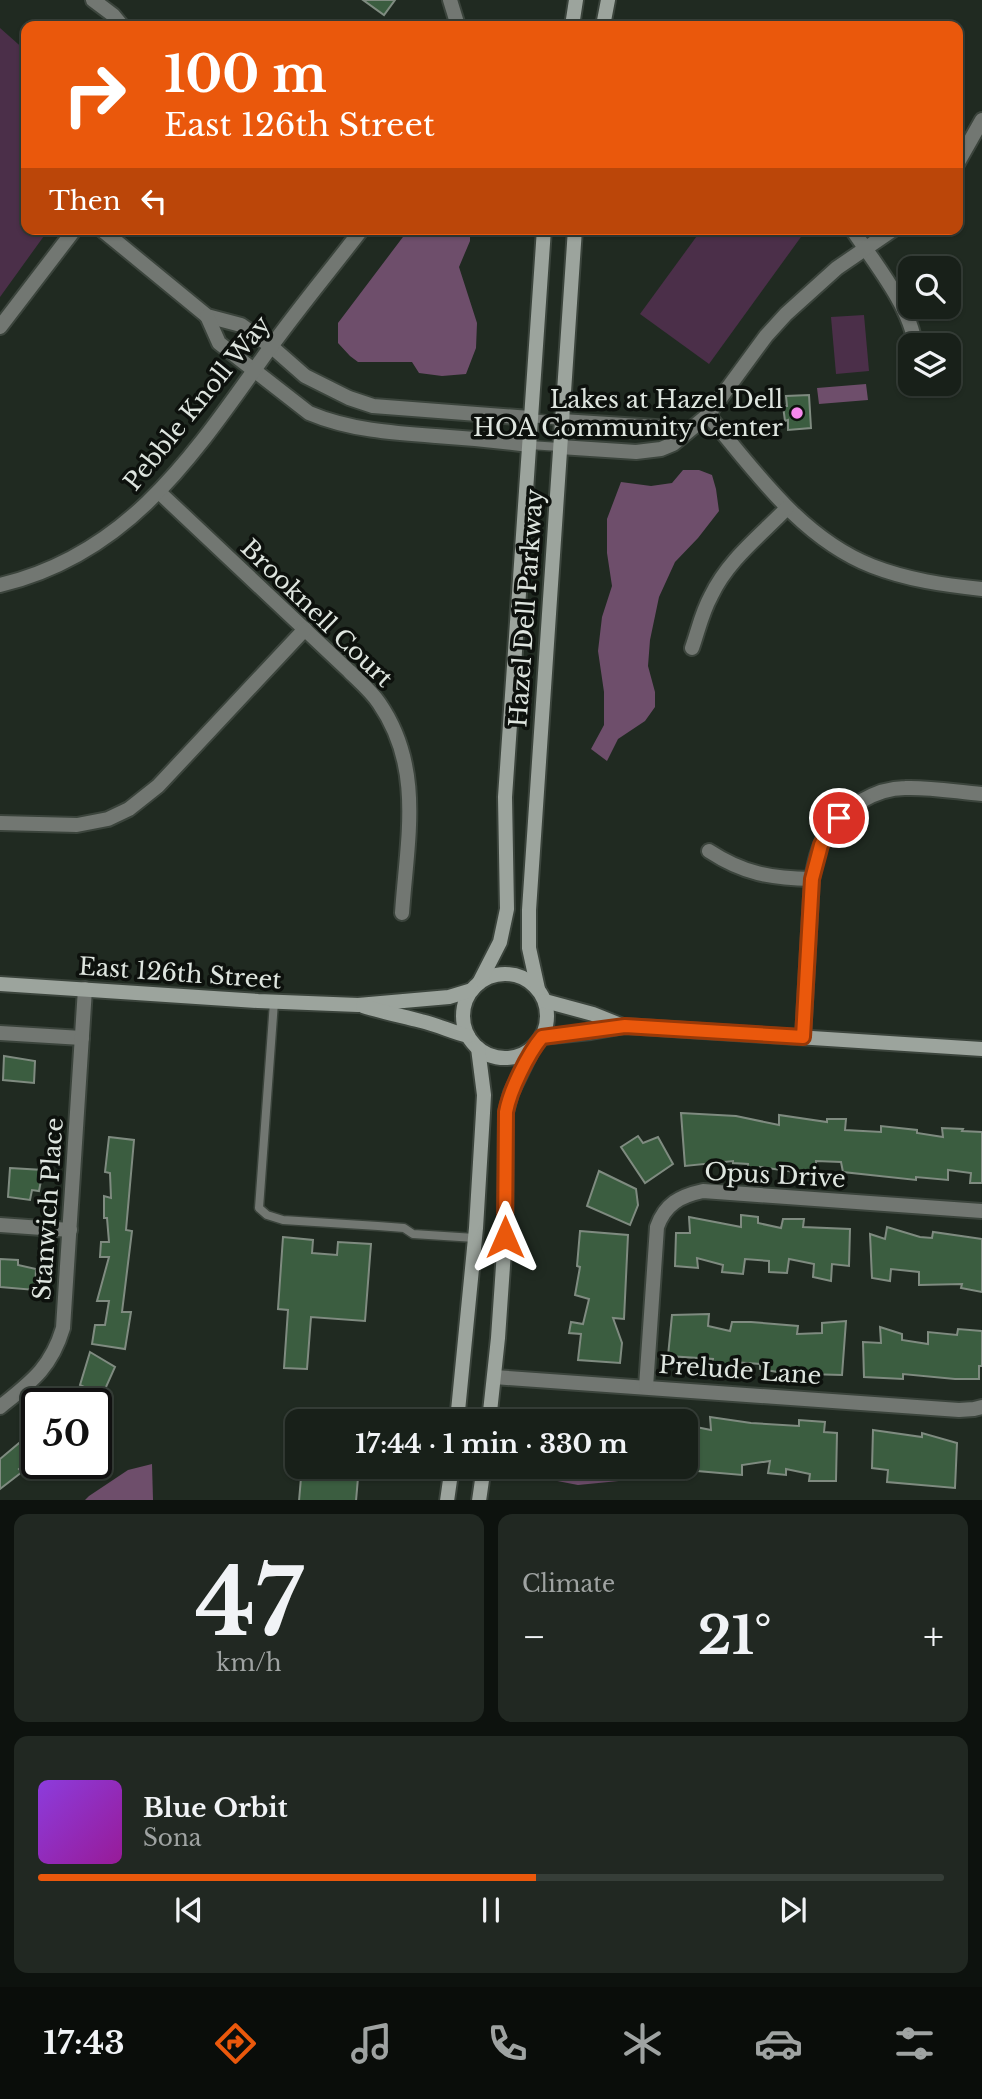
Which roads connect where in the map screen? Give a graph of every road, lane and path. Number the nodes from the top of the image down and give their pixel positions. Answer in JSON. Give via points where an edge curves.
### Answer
{"nodes":[{"id":1,"x":93,"y":0,"type":"edge"},
{"id":2,"x":450,"y":0,"type":"edge"},
{"id":3,"x":576,"y":0,"type":"edge"},
{"id":4,"x":608,"y":0,"type":"edge"},
{"id":5,"x":118,"y":21,"type":"edge"},
{"id":6,"x":456,"y":21,"type":"edge"},
{"id":7,"x":573,"y":21,"type":"edge"},
{"id":8,"x":604,"y":21,"type":"edge"},
{"id":9,"x":982,"y":120,"type":"edge"},
{"id":10,"x":978,"y":139,"type":"edge"},
{"id":11,"x":963,"y":157,"type":"edge"},
{"id":12,"x":70,"y":235,"type":"edge"},
{"id":13,"x":107,"y":235,"type":"edge"},
{"id":14,"x":357,"y":235,"type":"edge"},
{"id":15,"x":544,"y":235,"type":"edge"},
{"id":16,"x":575,"y":235,"type":"edge"},
{"id":17,"x":856,"y":235,"type":"edge"},
{"id":18,"x":885,"y":235,"type":"edge"},
{"id":19,"x":865,"y":249,"type":"junction"},
{"id":20,"x":207,"y":316,"type":"junction"},
{"id":21,"x":0,"y":327,"type":"edge"},
{"id":22,"x":913,"y":333,"type":"edge"},
{"id":23,"x":272,"y":347,"type":"junction"},
{"id":24,"x":254,"y":370,"type":"junction"},
{"id":25,"x":708,"y":415,"type":"junction"},
{"id":26,"x":530,"y":418,"type":"junction"},
{"id":27,"x":562,"y":421,"type":"junction"},
{"id":28,"x":688,"y":430,"type":"junction"},
{"id":29,"x":528,"y":445,"type":"junction"},
{"id":30,"x":560,"y":447,"type":"junction"},
{"id":31,"x":159,"y":492,"type":"junction"},
{"id":32,"x":787,"y":508,"type":"junction"},
{"id":33,"x":0,"y":585,"type":"edge"},
{"id":34,"x":982,"y":589,"type":"edge"},
{"id":35,"x":305,"y":629,"type":"junction"},
{"id":36,"x":692,"y":648,"type":"dead end"},
{"id":37,"x":982,"y":794,"type":"edge"},
{"id":38,"x":0,"y":823,"type":"edge"},
{"id":39,"x":709,"y":851,"type":"dead end"},
{"id":40,"x":812,"y":879,"type":"junction"},
{"id":41,"x":402,"y":913,"type":"dead end"},
{"id":42,"x":0,"y":984,"type":"edge"},
{"id":43,"x":476,"y":986,"type":"junction"},
{"id":44,"x":85,"y":989,"type":"junction"},
{"id":45,"x":541,"y":995,"type":"junction"},
{"id":46,"x":274,"y":1002,"type":"junction"},
{"id":47,"x":358,"y":1005,"type":"junction"},
{"id":48,"x":625,"y":1026,"type":"junction"},
{"id":49,"x":0,"y":1032,"type":"edge"},
{"id":50,"x":803,"y":1037,"type":"junction"},
{"id":51,"x":82,"y":1038,"type":"junction"},
{"id":52,"x":473,"y":1042,"type":"junction"},
{"id":53,"x":537,"y":1043,"type":"junction"},
{"id":54,"x":982,"y":1049,"type":"edge"},
{"id":55,"x":982,"y":1211,"type":"edge"},
{"id":56,"x":0,"y":1226,"type":"edge"},
{"id":57,"x":70,"y":1230,"type":"junction"},
{"id":58,"x":475,"y":1238,"type":"junction"},
{"id":59,"x":494,"y":1377,"type":"junction"},
{"id":60,"x":646,"y":1387,"type":"junction"},
{"id":61,"x":982,"y":1406,"type":"edge"},
{"id":62,"x":0,"y":1407,"type":"edge"},
{"id":63,"x":458,"y":1409,"type":"edge"},
{"id":64,"x":490,"y":1409,"type":"edge"},
{"id":65,"x":450,"y":1479,"type":"edge"},
{"id":66,"x":482,"y":1479,"type":"edge"},
{"id":67,"x":447,"y":1500,"type":"edge"},
{"id":68,"x":479,"y":1500,"type":"edge"}],
"edges":[{"from":1,"to":5,"type":"street"},
{"from":2,"to":6,"type":"street"},
{"from":3,"to":7,"type":"main road"},
{"from":4,"to":8,"type":"main road"},
{"from":9,"to":10,"type":"street"},
{"from":10,"to":11,"type":"street"},
{"from":12,"to":21,"type":"street"},
{"from":13,"to":20,"type":"street"},
{"from":14,"to":23,"type":"street","name":"Pebble Knoll Way"},
{"from":15,"to":26,"type":"main road","name":"Hazel Dell Parkway"},
{"from":16,"to":27,"type":"main road","name":"Hazel Dell Parkway"},
{"from":17,"to":19,"type":"street"},
{"from":18,"to":19,"type":"street"},
{"from":19,"to":22,"type":"street","via":[[905,312]]},
{"from":19,"to":25,"type":"street","via":[[786,314]]},
{"from":20,"to":23,"type":"street","via":[[241,325]]},
{"from":20,"to":24,"type":"street","via":[[219,343]]},
{"from":23,"to":24,"type":"street","name":"Pebble Knoll Way"},
{"from":23,"to":26,"type":"street","via":[[305,376],[373,406]]},
{"from":24,"to":29,"type":"street","via":[[309,413],[326,420],[380,432]]},
{"from":24,"to":31,"type":"street","name":"Pebble Knoll Way"},
{"from":25,"to":28,"type":"street"},
{"from":25,"to":32,"type":"street"},
{"from":26,"to":27,"type":"lane"},
{"from":26,"to":29,"type":"main road","name":"Hazel Dell Parkway"},
{"from":27,"to":28,"type":"street"},
{"from":27,"to":30,"type":"main road","name":"Hazel Dell Parkway"},
{"from":28,"to":30,"type":"street","via":[[673,444],[650,451]]},
{"from":29,"to":30,"type":"lane"},
{"from":29,"to":43,"type":"main road","name":"Hazel Dell Parkway","via":[[505,797],[506,918],[500,942]]},
{"from":30,"to":45,"type":"main road","name":"Hazel Dell Parkway","via":[[528,926],[530,957]]},
{"from":31,"to":33,"type":"street","name":"Pebble Knoll Way","via":[[86,551]]},
{"from":31,"to":35,"type":"street","name":"Brooknell Court"},
{"from":32,"to":34,"type":"street","via":[[832,544],[871,565],[928,583]]},
{"from":32,"to":36,"type":"street","via":[[724,573],[710,596]]},
{"from":35,"to":38,"type":"street","via":[[141,801],[107,819],[85,824]]},
{"from":35,"to":41,"type":"street","name":"Brooknell Court","via":[[378,701],[401,745],[409,788]]},
{"from":37,"to":40,"type":"street","via":[[906,788],[869,797],[828,831]]},
{"from":39,"to":40,"type":"street","via":[[749,872]]},
{"from":40,"to":50,"type":"street"},
{"from":42,"to":44,"type":"main road","name":"East 126th Street"},
{"from":43,"to":45,"type":"main road","via":[[510,974],[525,979]]},
{"from":43,"to":47,"type":"main road","name":"East 126th Street","via":[[442,998]]},
{"from":43,"to":52,"type":"main road","via":[[464,1009],[464,1023]]},
{"from":44,"to":46,"type":"main road","name":"East 126th Street"},
{"from":44,"to":51,"type":"street","name":"Stanwich Place"},
{"from":45,"to":48,"type":"main road"},
{"from":45,"to":53,"type":"main road","via":[[548,1016]]},
{"from":46,"to":47,"type":"main road","name":"East 126th Street"},
{"from":46,"to":58,"type":"lane","via":[[259,1208],[283,1220]]},
{"from":47,"to":52,"type":"main road","name":"East 126th Street","via":[[431,1023]]},
{"from":48,"to":50,"type":"main road"},
{"from":48,"to":53,"type":"main road"},
{"from":49,"to":51,"type":"street"},
{"from":50,"to":54,"type":"main road"},
{"from":51,"to":57,"type":"street","name":"Stanwich Place"},
{"from":52,"to":53,"type":"main road","via":[[490,1055],[505,1058],[520,1056]]},
{"from":52,"to":58,"type":"main road","via":[[484,1104]]},
{"from":53,"to":59,"type":"main road","via":[[506,1112],[505,1237]]},
{"from":55,"to":60,"type":"street","name":"Opus Drive","via":[[703,1191],[677,1199],[664,1211],[657,1227]]},
{"from":56,"to":57,"type":"street"},
{"from":57,"to":62,"type":"street","name":"Stanwich Place","via":[[58,1344],[41,1373]]},
{"from":58,"to":63,"type":"main road"},
{"from":59,"to":60,"type":"street","name":"Prelude Lane"},
{"from":59,"to":64,"type":"main road"},
{"from":60,"to":61,"type":"street","name":"Prelude Lane","via":[[959,1410]]},
{"from":65,"to":67,"type":"main road"},
{"from":66,"to":68,"type":"main road"}]}
